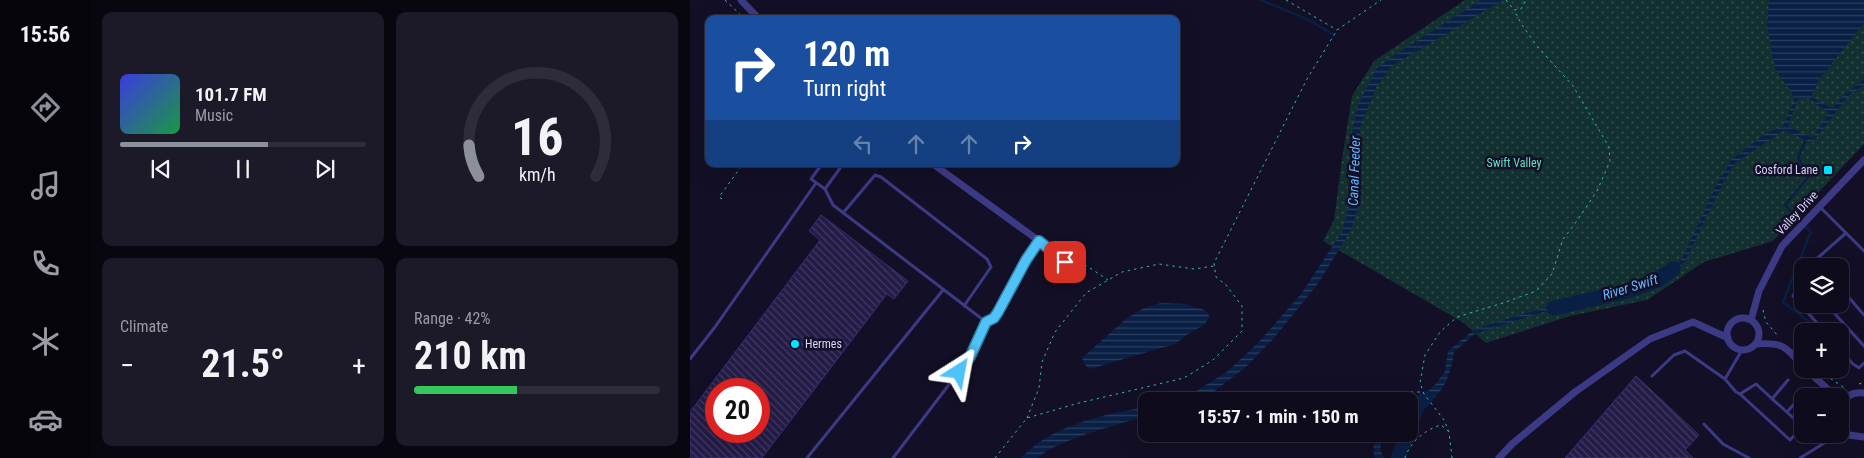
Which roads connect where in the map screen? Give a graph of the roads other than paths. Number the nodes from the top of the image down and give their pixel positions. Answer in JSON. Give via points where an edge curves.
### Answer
{"nodes":[{"id":1,"x":741,"y":0,"type":"edge"},
{"id":2,"x":755,"y":15,"type":"edge"},
{"id":3,"x":1864,"y":160,"type":"edge"},
{"id":4,"x":820,"y":167,"type":"edge"},
{"id":5,"x":840,"y":167,"type":"edge"},
{"id":6,"x":937,"y":167,"type":"edge"},
{"id":7,"x":816,"y":183,"type":"junction"},
{"id":8,"x":825,"y":189,"type":"junction"},
{"id":9,"x":1818,"y":206,"type":"junction"},
{"id":10,"x":843,"y":213,"type":"junction"},
{"id":11,"x":1846,"y":233,"type":"junction"},
{"id":12,"x":1039,"y":241,"type":"junction"},
{"id":13,"x":1864,"y":251,"type":"edge"},
{"id":14,"x":1818,"y":258,"type":"edge"},
{"id":15,"x":1065,"y":262,"type":"road end"},
{"id":16,"x":943,"y":290,"type":"junction"},
{"id":17,"x":1849,"y":298,"type":"edge"},
{"id":18,"x":964,"y":306,"type":"junction"},
{"id":19,"x":1808,"y":313,"type":"edge"},
{"id":20,"x":1834,"y":313,"type":"edge"},
{"id":21,"x":1864,"y":315,"type":"edge"},
{"id":22,"x":1750,"y":320,"type":"junction"},
{"id":23,"x":986,"y":322,"type":"junction"},
{"id":24,"x":1817,"y":323,"type":"edge"},
{"id":25,"x":1728,"y":338,"type":"junction"},
{"id":26,"x":1756,"y":344,"type":"junction"},
{"id":27,"x":1864,"y":346,"type":"edge"},
{"id":28,"x":1742,"y":350,"type":"junction"},
{"id":29,"x":1794,"y":356,"type":"edge"},
{"id":30,"x":690,"y":359,"type":"edge"},
{"id":31,"x":1849,"y":360,"type":"edge"},
{"id":32,"x":1864,"y":363,"type":"edge"},
{"id":33,"x":1652,"y":376,"type":"dead end"},
{"id":34,"x":1725,"y":378,"type":"junction"},
{"id":35,"x":1816,"y":378,"type":"edge"},
{"id":36,"x":1788,"y":380,"type":"dead end"},
{"id":37,"x":1826,"y":388,"type":"edge"},
{"id":38,"x":1864,"y":393,"type":"edge"},
{"id":39,"x":1740,"y":394,"type":"junction"},
{"id":40,"x":1849,"y":395,"type":"edge"},
{"id":41,"x":1772,"y":399,"type":"junction"},
{"id":42,"x":1794,"y":404,"type":"edge"},
{"id":43,"x":1787,"y":412,"type":"junction"},
{"id":44,"x":1794,"y":419,"type":"edge"},
{"id":45,"x":1704,"y":424,"type":"dead end"},
{"id":46,"x":1794,"y":435,"type":"edge"},
{"id":47,"x":1849,"y":435,"type":"edge"},
{"id":48,"x":1864,"y":437,"type":"edge"},
{"id":49,"x":1823,"y":443,"type":"edge"},
{"id":50,"x":807,"y":458,"type":"edge"},
{"id":51,"x":893,"y":458,"type":"edge"},
{"id":52,"x":1499,"y":458,"type":"edge"},
{"id":53,"x":1749,"y":458,"type":"edge"},
{"id":54,"x":1800,"y":458,"type":"edge"}],
"edges":[{"from":1,"to":2,"type":"street"},
{"from":3,"to":9,"type":"street","name":"Valley Drive"},
{"from":4,"to":7,"type":"lane","via":[[810,179]]},
{"from":5,"to":8,"type":"lane"},
{"from":6,"to":12,"type":"street"},
{"from":7,"to":8,"type":"lane"},
{"from":7,"to":30,"type":"lane"},
{"from":8,"to":10,"type":"lane","via":[[833,205]]},
{"from":9,"to":11,"type":"lane"},
{"from":9,"to":22,"type":"street","name":"Valley Drive","via":[[1782,246],[1759,291]]},
{"from":10,"to":16,"type":"lane"},
{"from":10,"to":18,"type":"lane","via":[[875,175],[988,259],[991,267]]},
{"from":11,"to":13,"type":"lane"},
{"from":11,"to":14,"type":"lane"},
{"from":12,"to":15,"type":"street"},
{"from":12,"to":23,"type":"lane","via":[[998,312]]},
{"from":16,"to":18,"type":"lane"},
{"from":16,"to":50,"type":"lane"},
{"from":17,"to":21,"type":"lane"},
{"from":18,"to":23,"type":"lane"},
{"from":19,"to":24,"type":"lane"},
{"from":20,"to":27,"type":"lane"},
{"from":22,"to":25,"type":"street","via":[[1740,318],[1731,323]]},
{"from":22,"to":26,"type":"street","via":[[1759,330]]},
{"from":23,"to":51,"type":"lane","via":[[970,357]]},
{"from":25,"to":28,"type":"street","via":[[1733,346]]},
{"from":25,"to":52,"type":"street","via":[[1693,322],[1650,339],[1574,392]]},
{"from":26,"to":28,"type":"street"},
{"from":26,"to":29,"type":"street","via":[[1775,342]]},
{"from":28,"to":34,"type":"lane"},
{"from":31,"to":32,"type":"lane","via":[[1859,368]]},
{"from":33,"to":34,"type":"lane","via":[[1674,355],[1685,351]]},
{"from":34,"to":39,"type":"lane"},
{"from":35,"to":37,"type":"street"},
{"from":36,"to":41,"type":"lane"},
{"from":38,"to":40,"type":"street"},
{"from":39,"to":41,"type":"lane","via":[[1756,384]]},
{"from":39,"to":46,"type":"lane","via":[[1790,440]]},
{"from":41,"to":43,"type":"lane"},
{"from":42,"to":43,"type":"lane"},
{"from":43,"to":44,"type":"lane"},
{"from":45,"to":53,"type":"lane","via":[[1723,444]]},
{"from":47,"to":48,"type":"street"},
{"from":49,"to":54,"type":"lane"}]}
